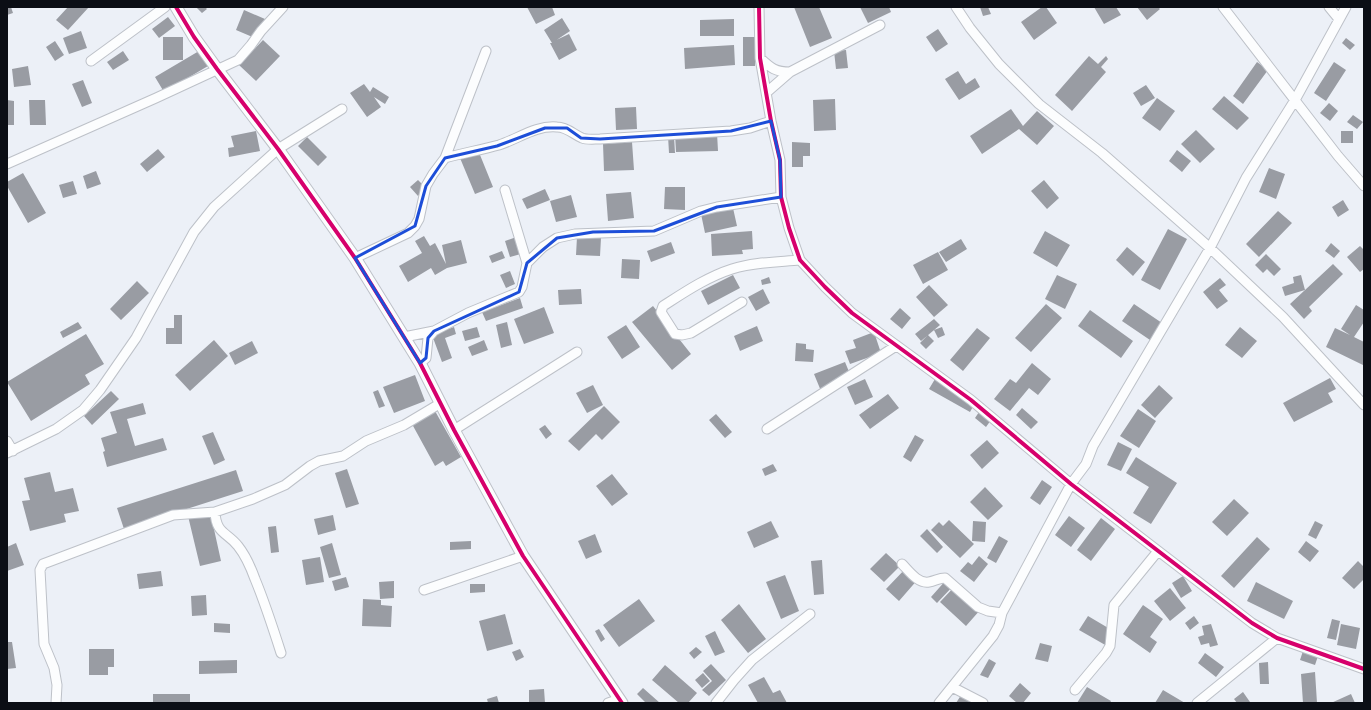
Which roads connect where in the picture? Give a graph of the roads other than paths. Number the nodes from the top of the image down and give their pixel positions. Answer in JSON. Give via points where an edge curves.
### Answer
{"nodes":[{"id":1,"x":165,"y":7,"type":"edge"},
{"id":2,"x":176,"y":7,"type":"edge"},
{"id":3,"x":283,"y":7,"type":"edge"},
{"id":4,"x":760,"y":7,"type":"edge"},
{"id":5,"x":956,"y":7,"type":"edge"},
{"id":6,"x":1223,"y":7,"type":"edge"},
{"id":7,"x":1329,"y":7,"type":"edge"},
{"id":8,"x":1346,"y":7,"type":"edge"},
{"id":9,"x":1338,"y":18,"type":"junction"},
{"id":10,"x":880,"y":25,"type":"dead end"},
{"id":11,"x":486,"y":51,"type":"dead end"},
{"id":12,"x":760,"y":58,"type":"junction"},
{"id":13,"x":91,"y":60,"type":"dead end"},
{"id":14,"x":217,"y":69,"type":"junction"},
{"id":15,"x":790,"y":72,"type":"junction"},
{"id":16,"x":766,"y":92,"type":"junction"},
{"id":17,"x":1295,"y":100,"type":"junction"},
{"id":18,"x":342,"y":109,"type":"dead end"},
{"id":19,"x":771,"y":121,"type":"junction"},
{"id":20,"x":278,"y":149,"type":"junction"},
{"id":21,"x":445,"y":158,"type":"junction"},
{"id":22,"x":7,"y":164,"type":"edge"},
{"id":23,"x":1364,"y":186,"type":"edge"},
{"id":24,"x":505,"y":190,"type":"dead end"},
{"id":25,"x":781,"y":197,"type":"junction"},
{"id":26,"x":1210,"y":248,"type":"junction"},
{"id":27,"x":354,"y":258,"type":"junction"},
{"id":28,"x":800,"y":260,"type":"junction"},
{"id":29,"x":527,"y":263,"type":"junction"},
{"id":30,"x":742,"y":302,"type":"dead end"},
{"id":31,"x":434,"y":331,"type":"junction"},
{"id":32,"x":404,"y":337,"type":"junction"},
{"id":33,"x":896,"y":346,"type":"junction"},
{"id":34,"x":577,"y":352,"type":"dead end"},
{"id":35,"x":420,"y":363,"type":"junction"},
{"id":36,"x":441,"y":403,"type":"junction"},
{"id":37,"x":1364,"y":405,"type":"edge"},
{"id":38,"x":454,"y":430,"type":"junction"},
{"id":39,"x":767,"y":430,"type":"dead end"},
{"id":40,"x":7,"y":441,"type":"edge"},
{"id":41,"x":10,"y":452,"type":"edge"},
{"id":42,"x":1071,"y":484,"type":"junction"},
{"id":43,"x":215,"y":512,"type":"junction"},
{"id":44,"x":1158,"y":551,"type":"junction"},
{"id":45,"x":523,"y":556,"type":"junction"},
{"id":46,"x":902,"y":564,"type":"dead end"},
{"id":47,"x":424,"y":590,"type":"dead end"},
{"id":48,"x":1002,"y":613,"type":"junction"},
{"id":49,"x":810,"y":614,"type":"dead end"},
{"id":50,"x":1277,"y":638,"type":"junction"},
{"id":51,"x":281,"y":653,"type":"dead end"},
{"id":52,"x":1364,"y":669,"type":"edge"},
{"id":53,"x":952,"y":687,"type":"junction"},
{"id":54,"x":1075,"y":690,"type":"dead end"},
{"id":55,"x":621,"y":701,"type":"edge"},
{"id":56,"x":56,"y":703,"type":"edge"},
{"id":57,"x":608,"y":703,"type":"edge"},
{"id":58,"x":716,"y":703,"type":"edge"},
{"id":59,"x":939,"y":703,"type":"edge"},
{"id":60,"x":983,"y":703,"type":"edge"},
{"id":61,"x":1197,"y":703,"type":"edge"}],
"edges":[{"from":1,"to":13,"type":"street"},
{"from":2,"to":14,"type":"street"},
{"from":3,"to":14,"type":"street","via":[[238,60]]},
{"from":4,"to":12,"type":"street"},
{"from":5,"to":26,"type":"street","via":[[999,64],[1039,104],[1102,153]]},
{"from":6,"to":17,"type":"street"},
{"from":7,"to":9,"type":"street"},
{"from":8,"to":9,"type":"street"},
{"from":9,"to":17,"type":"street"},
{"from":10,"to":15,"type":"street"},
{"from":11,"to":21,"type":"street"},
{"from":12,"to":15,"type":"street","via":[[774,70]]},
{"from":12,"to":16,"type":"street"},
{"from":14,"to":20,"type":"street"},
{"from":14,"to":22,"type":"street"},
{"from":15,"to":16,"type":"street"},
{"from":16,"to":19,"type":"street"},
{"from":17,"to":23,"type":"street"},
{"from":17,"to":26,"type":"street","via":[[1246,178]]},
{"from":18,"to":20,"type":"street"},
{"from":19,"to":21,"type":"street","via":[[731,131],[600,139],[581,138],[567,128],[545,128],[497,146]]},
{"from":19,"to":25,"type":"street","via":[[780,160]]},
{"from":20,"to":27,"type":"street"},
{"from":20,"to":41,"type":"street","via":[[214,207],[194,232],[136,338],[83,410],[56,429]]},
{"from":21,"to":27,"type":"street","via":[[426,186],[419,219],[415,226],[408,232]]},
{"from":24,"to":29,"type":"street"},
{"from":25,"to":28,"type":"street"},
{"from":25,"to":29,"type":"street","via":[[701,211],[654,231],[575,234],[557,238],[543,247]]},
{"from":26,"to":37,"type":"street","via":[[1283,317]]},
{"from":26,"to":42,"type":"street","via":[[1093,446],[1086,464]]},
{"from":27,"to":32,"type":"street"},
{"from":28,"to":30,"type":"street","via":[[732,269],[710,278],[663,306],[661,312],[675,334],[682,335],[691,333]]},
{"from":28,"to":33,"type":"street","via":[[852,313]]},
{"from":29,"to":31,"type":"street","via":[[519,292],[468,313]]},
{"from":31,"to":32,"type":"street"},
{"from":31,"to":35,"type":"street","via":[[428,338],[426,358]]},
{"from":32,"to":35,"type":"street"},
{"from":33,"to":39,"type":"street"},
{"from":33,"to":42,"type":"street","via":[[972,400]]},
{"from":34,"to":38,"type":"street"},
{"from":35,"to":36,"type":"street"},
{"from":36,"to":38,"type":"street"},
{"from":36,"to":43,"type":"street","via":[[404,425],[366,441],[343,456],[319,461],[285,485]]},
{"from":38,"to":45,"type":"street"},
{"from":40,"to":41,"type":"street"},
{"from":42,"to":44,"type":"street"},
{"from":42,"to":48,"type":"street"},
{"from":43,"to":51,"type":"street","via":[[219,528],[238,546],[251,568]]},
{"from":43,"to":56,"type":"street","via":[[173,515],[47,562],[41,567],[44,644],[54,668],[57,685]]},
{"from":44,"to":50,"type":"street","via":[[1252,623]]},
{"from":44,"to":54,"type":"street","via":[[1114,605],[1110,646]]},
{"from":45,"to":47,"type":"street"},
{"from":45,"to":55,"type":"street"},
{"from":46,"to":48,"type":"street","via":[[919,580],[930,582],[945,578],[978,607]]},
{"from":48,"to":53,"type":"street","via":[[993,636]]},
{"from":49,"to":58,"type":"street","via":[[752,660]]},
{"from":50,"to":52,"type":"street"},
{"from":50,"to":61,"type":"street"},
{"from":53,"to":59,"type":"street"},
{"from":53,"to":60,"type":"street"},
{"from":55,"to":57,"type":"street"}]}
